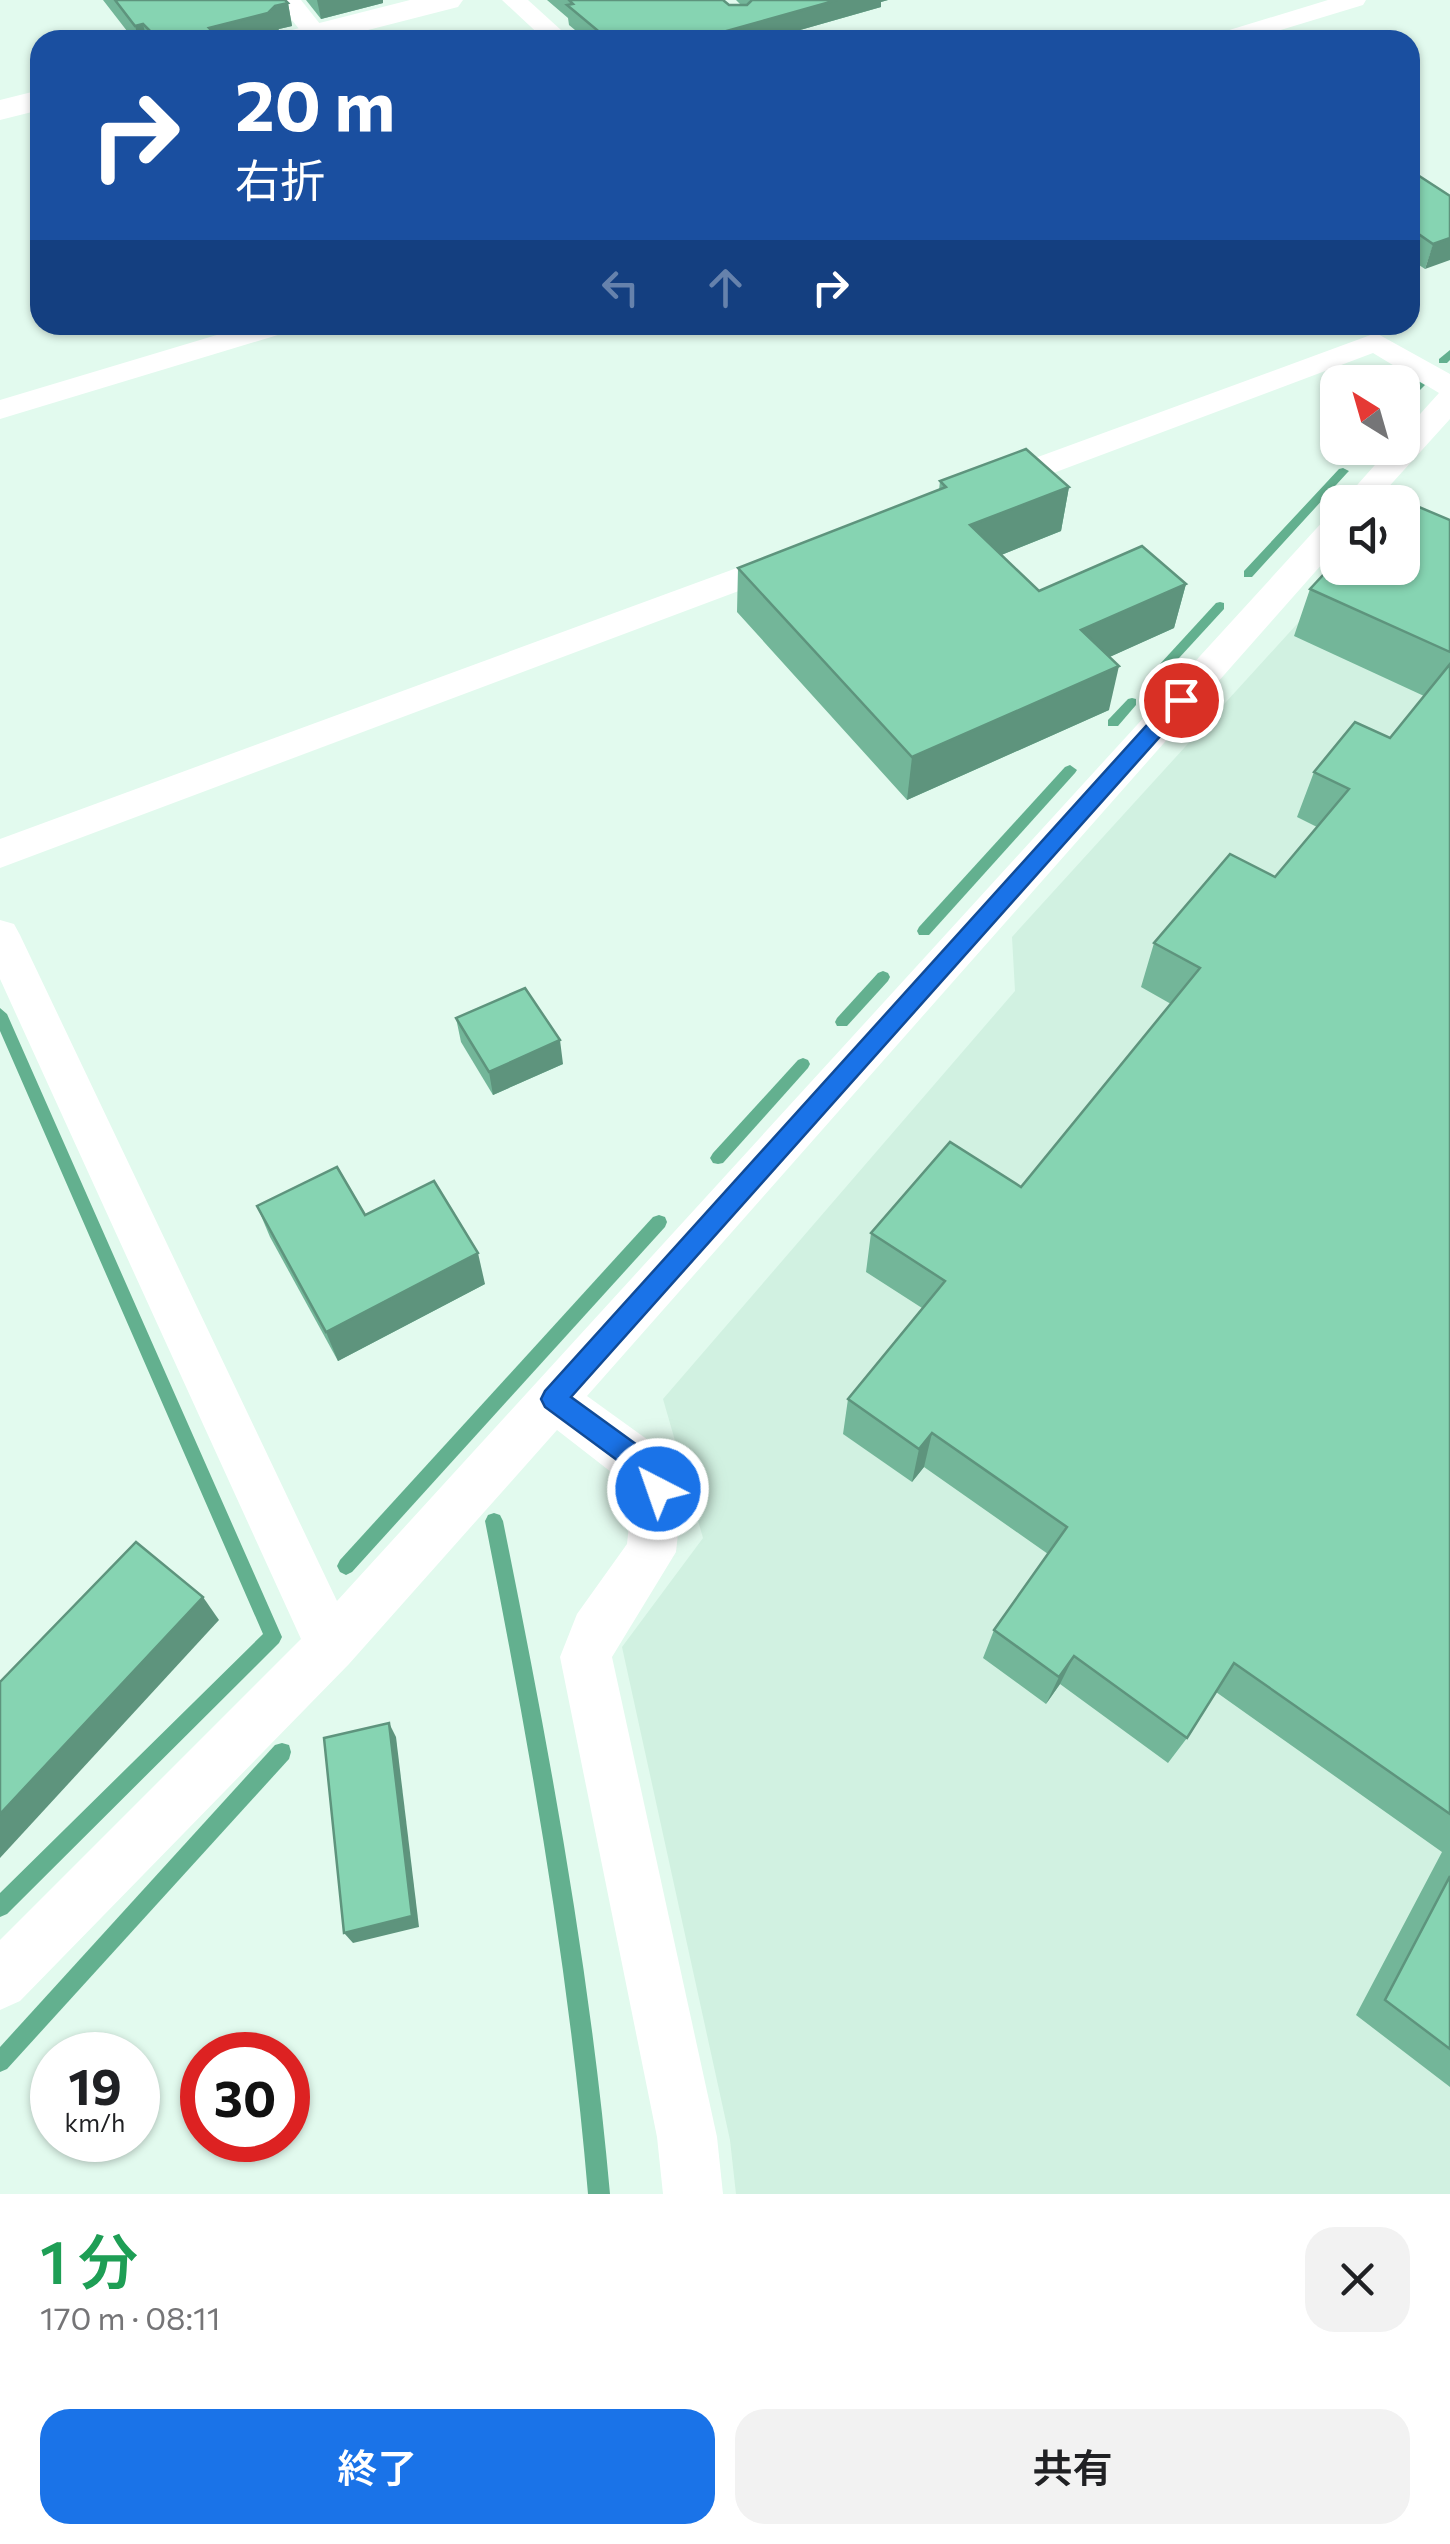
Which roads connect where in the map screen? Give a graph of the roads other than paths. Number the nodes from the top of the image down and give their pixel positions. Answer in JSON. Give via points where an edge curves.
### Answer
{"nodes":[{"id":1,"x":288,"y":0,"type":"edge"},
{"id":2,"x":447,"y":0,"type":"edge"},
{"id":3,"x":514,"y":0,"type":"edge"},
{"id":4,"x":1354,"y":0,"type":"edge"},
{"id":5,"x":300,"y":30,"type":"edge"},
{"id":6,"x":330,"y":30,"type":"edge"},
{"id":7,"x":548,"y":30,"type":"edge"},
{"id":8,"x":1255,"y":30,"type":"edge"},
{"id":9,"x":30,"y":102,"type":"edge"},
{"id":10,"x":0,"y":110,"type":"edge"},
{"id":11,"x":249,"y":335,"type":"edge"},
{"id":12,"x":1450,"y":388,"type":"edge"},
{"id":13,"x":1450,"y":400,"type":"edge"},
{"id":14,"x":0,"y":410,"type":"edge"},
{"id":15,"x":1373,"y":485,"type":"edge"},
{"id":16,"x":967,"y":494,"type":"edge"},
{"id":17,"x":1320,"y":545,"type":"edge"},
{"id":18,"x":818,"y":549,"type":"edge"},
{"id":19,"x":0,"y":854,"type":"edge"},
{"id":20,"x":0,"y":935,"type":"edge"},
{"id":21,"x":554,"y":1399,"type":"junction"},
{"id":22,"x":332,"y":1646,"type":"junction"},
{"id":23,"x":0,"y":1980,"type":"edge"},
{"id":24,"x":693,"y":2194,"type":"edge"}],
"edges":[{"from":1,"to":5,"type":"street"},
{"from":2,"to":6,"type":"street"},
{"from":3,"to":7,"type":"street"},
{"from":4,"to":8,"type":"street"},
{"from":9,"to":10,"type":"street"},
{"from":11,"to":14,"type":"street"},
{"from":12,"to":16,"type":"street","via":[[1376,342]]},
{"from":13,"to":15,"type":"street"},
{"from":17,"to":21,"type":"street"},
{"from":18,"to":19,"type":"street"},
{"from":20,"to":22,"type":"street"},
{"from":21,"to":22,"type":"street"},
{"from":21,"to":24,"type":"street","via":[[649,1469],[658,1489],[651,1552],[594,1632],[586,1657],[687,2138]]},
{"from":22,"to":23,"type":"street"}]}
